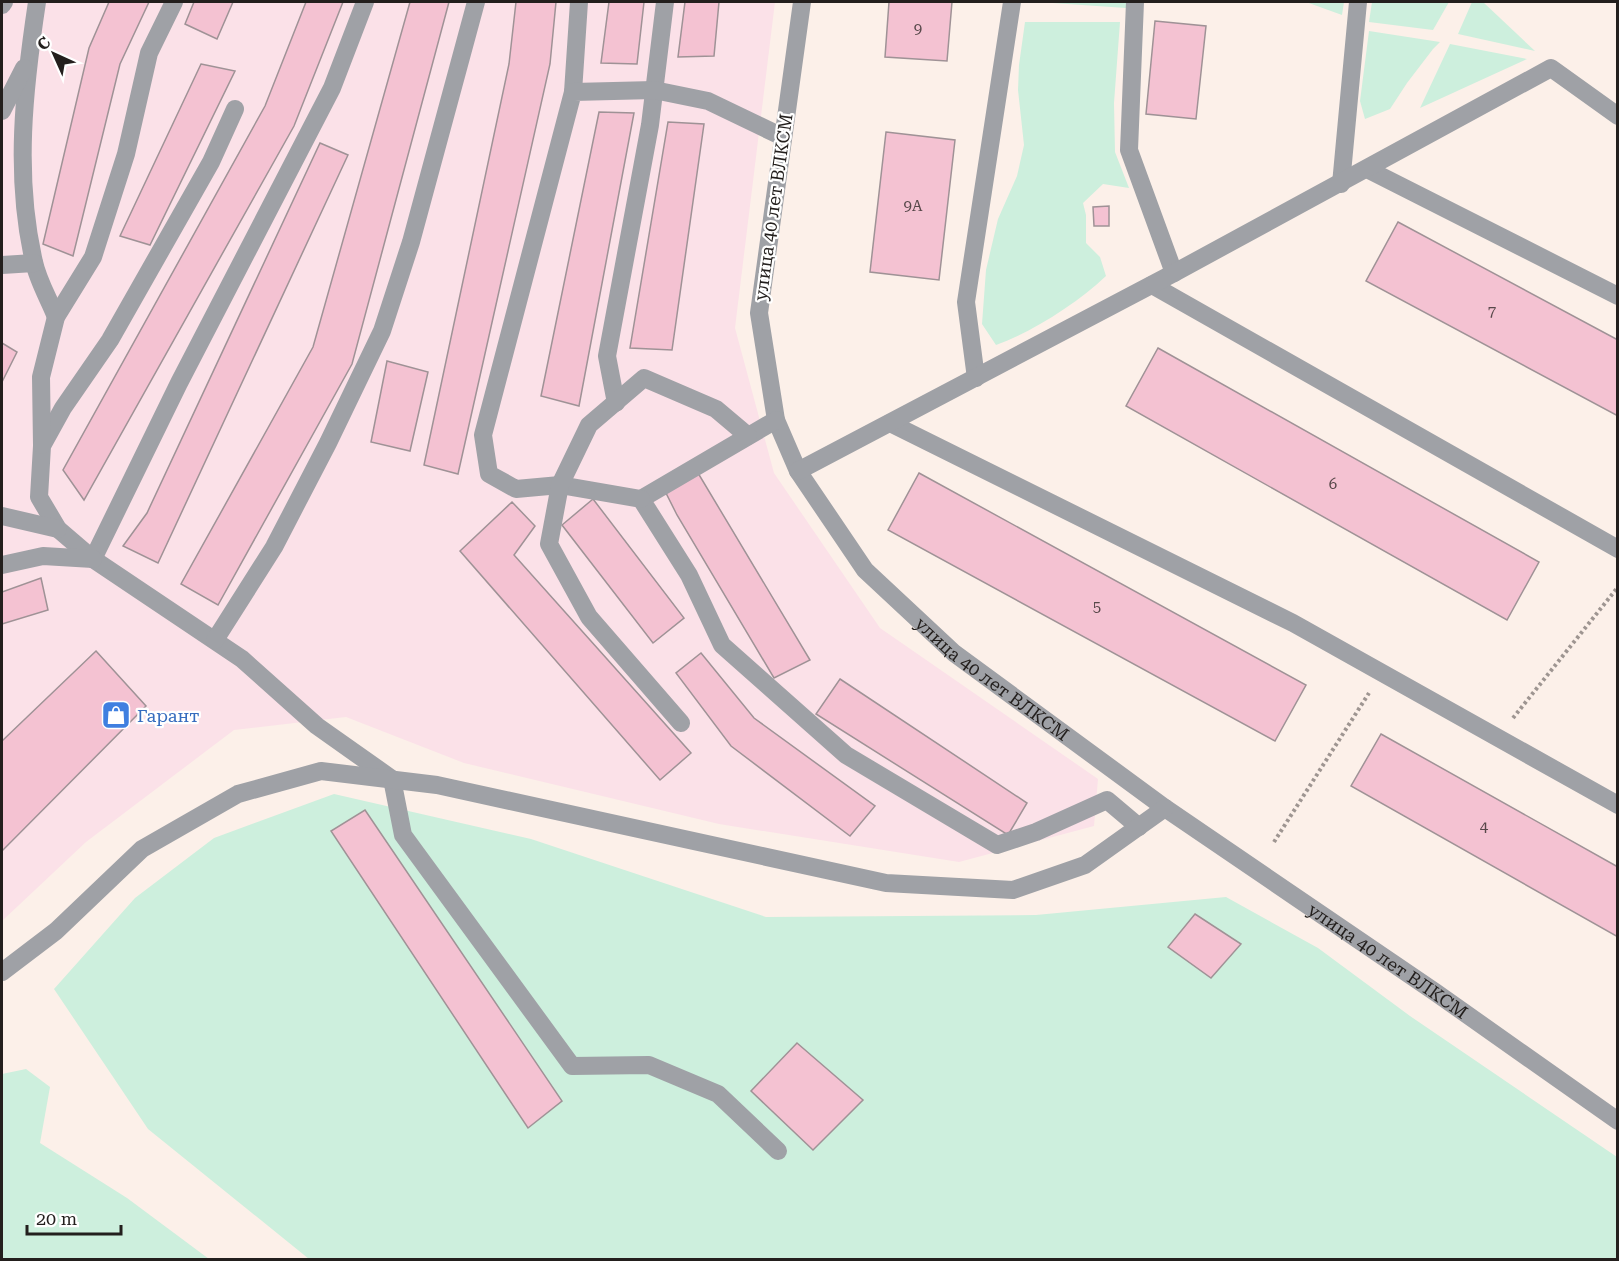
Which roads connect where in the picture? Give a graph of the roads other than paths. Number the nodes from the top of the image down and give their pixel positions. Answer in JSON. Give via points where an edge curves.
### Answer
{"nodes":[{"id":1,"x":37,"y":2,"type":"edge"},
{"id":2,"x":174,"y":2,"type":"edge"},
{"id":3,"x":365,"y":2,"type":"edge"},
{"id":4,"x":476,"y":2,"type":"edge"},
{"id":5,"x":579,"y":2,"type":"edge"},
{"id":6,"x":665,"y":2,"type":"edge"},
{"id":7,"x":802,"y":2,"type":"edge"},
{"id":8,"x":1012,"y":2,"type":"edge"},
{"id":9,"x":1135,"y":2,"type":"edge"},
{"id":10,"x":1358,"y":2,"type":"edge"},
{"id":11,"x":28,"y":62,"type":"junction"},
{"id":12,"x":654,"y":90,"type":"junction"},
{"id":13,"x":573,"y":92,"type":"junction"},
{"id":14,"x":2,"y":108,"type":"edge"},
{"id":15,"x":235,"y":109,"type":"dead end"},
{"id":16,"x":1617,"y":116,"type":"edge"},
{"id":17,"x":22,"y":134,"type":"junction"},
{"id":18,"x":783,"y":137,"type":"junction"},
{"id":19,"x":1368,"y":169,"type":"junction"},
{"id":20,"x":1341,"y":184,"type":"junction"},
{"id":21,"x":34,"y":263,"type":"junction"},
{"id":22,"x":2,"y":265,"type":"edge"},
{"id":23,"x":1174,"y":273,"type":"junction"},
{"id":24,"x":1152,"y":285,"type":"junction"},
{"id":25,"x":1617,"y":296,"type":"edge"},
{"id":26,"x":56,"y":317,"type":"junction"},
{"id":27,"x":976,"y":378,"type":"junction"},
{"id":28,"x":615,"y":403,"type":"junction"},
{"id":29,"x":777,"y":420,"type":"junction"},
{"id":30,"x":890,"y":423,"type":"junction"},
{"id":31,"x":748,"y":436,"type":"junction"},
{"id":32,"x":42,"y":446,"type":"junction"},
{"id":33,"x":798,"y":471,"type":"junction"},
{"id":34,"x":560,"y":485,"type":"junction"},
{"id":35,"x":641,"y":499,"type":"junction"},
{"id":36,"x":2,"y":516,"type":"edge"},
{"id":37,"x":58,"y":529,"type":"junction"},
{"id":38,"x":1617,"y":549,"type":"edge"},
{"id":39,"x":93,"y":559,"type":"junction"},
{"id":40,"x":2,"y":565,"type":"edge"},
{"id":41,"x":215,"y":640,"type":"junction"},
{"id":42,"x":681,"y":723,"type":"dead end"},
{"id":43,"x":392,"y":779,"type":"junction"},
{"id":44,"x":1617,"y":805,"type":"edge"},
{"id":45,"x":1165,"y":808,"type":"junction"},
{"id":46,"x":1139,"y":827,"type":"junction"},
{"id":47,"x":2,"y":972,"type":"edge"},
{"id":48,"x":1617,"y":1121,"type":"edge"},
{"id":49,"x":778,"y":1151,"type":"dead end"}],
"edges":[{"from":1,"to":11,"type":"street"},
{"from":2,"to":26,"type":"street","via":[[149,53],[126,154],[93,257]]},
{"from":3,"to":39,"type":"street","via":[[332,88]]},
{"from":4,"to":41,"type":"street","via":[[411,242],[382,331],[274,547]]},
{"from":5,"to":13,"type":"street"},
{"from":6,"to":12,"type":"street"},
{"from":7,"to":18,"type":"street","name":"улица 40 лет ВЛКСМ"},
{"from":8,"to":27,"type":"street","via":[[966,302]]},
{"from":9,"to":23,"type":"street","via":[[1130,150]]},
{"from":10,"to":20,"type":"street"},
{"from":11,"to":14,"type":"street"},
{"from":11,"to":17,"type":"street"},
{"from":12,"to":13,"type":"street"},
{"from":12,"to":18,"type":"street","via":[[708,101]]},
{"from":12,"to":28,"type":"street","via":[[608,356]]},
{"from":13,"to":34,"type":"street","via":[[483,435],[489,474],[516,489]]},
{"from":14,"to":17,"type":"street"},
{"from":15,"to":32,"type":"street","via":[[211,162],[110,340]]},
{"from":16,"to":19,"type":"street","via":[[1551,68]]},
{"from":17,"to":21,"type":"street","via":[[24,201]]},
{"from":18,"to":29,"type":"street","name":"улица 40 лет ВЛКСМ","via":[[759,313]]},
{"from":19,"to":20,"type":"street"},
{"from":19,"to":25,"type":"street"},
{"from":20,"to":23,"type":"street"},
{"from":21,"to":22,"type":"street"},
{"from":21,"to":26,"type":"street"},
{"from":23,"to":24,"type":"street"},
{"from":24,"to":27,"type":"street"},
{"from":24,"to":38,"type":"street"},
{"from":26,"to":32,"type":"street","via":[[41,377]]},
{"from":27,"to":30,"type":"street"},
{"from":28,"to":31,"type":"street","via":[[644,378],[716,409]]},
{"from":28,"to":34,"type":"street","via":[[589,425]]},
{"from":29,"to":31,"type":"street"},
{"from":29,"to":33,"type":"street","name":"улица 40 лет ВЛКСМ"},
{"from":30,"to":33,"type":"street"},
{"from":30,"to":44,"type":"street","via":[[1293,623]]},
{"from":31,"to":35,"type":"street"},
{"from":32,"to":37,"type":"street","via":[[39,497]]},
{"from":33,"to":45,"type":"street","name":"улица 40 лет ВЛКСМ","via":[[864,570],[945,645]]},
{"from":34,"to":35,"type":"street"},
{"from":34,"to":42,"type":"street","via":[[549,544],[589,617]]},
{"from":35,"to":46,"type":"street","via":[[689,575],[722,645],[846,755],[997,845],[1107,801]]},
{"from":36,"to":37,"type":"street"},
{"from":37,"to":39,"type":"street"},
{"from":39,"to":40,"type":"street","via":[[43,556]]},
{"from":39,"to":41,"type":"street"},
{"from":41,"to":43,"type":"street","via":[[317,726]]},
{"from":43,"to":46,"type":"street","via":[[448,787],[886,884],[1012,890],[1085,865]]},
{"from":43,"to":47,"type":"street","via":[[321,771],[238,794],[142,849],[56,931]]},
{"from":43,"to":49,"type":"street","via":[[403,835],[572,1066],[649,1065],[718,1094]]},
{"from":45,"to":46,"type":"street"},
{"from":45,"to":48,"type":"street","name":"улица 40 лет ВЛКСМ"}]}
